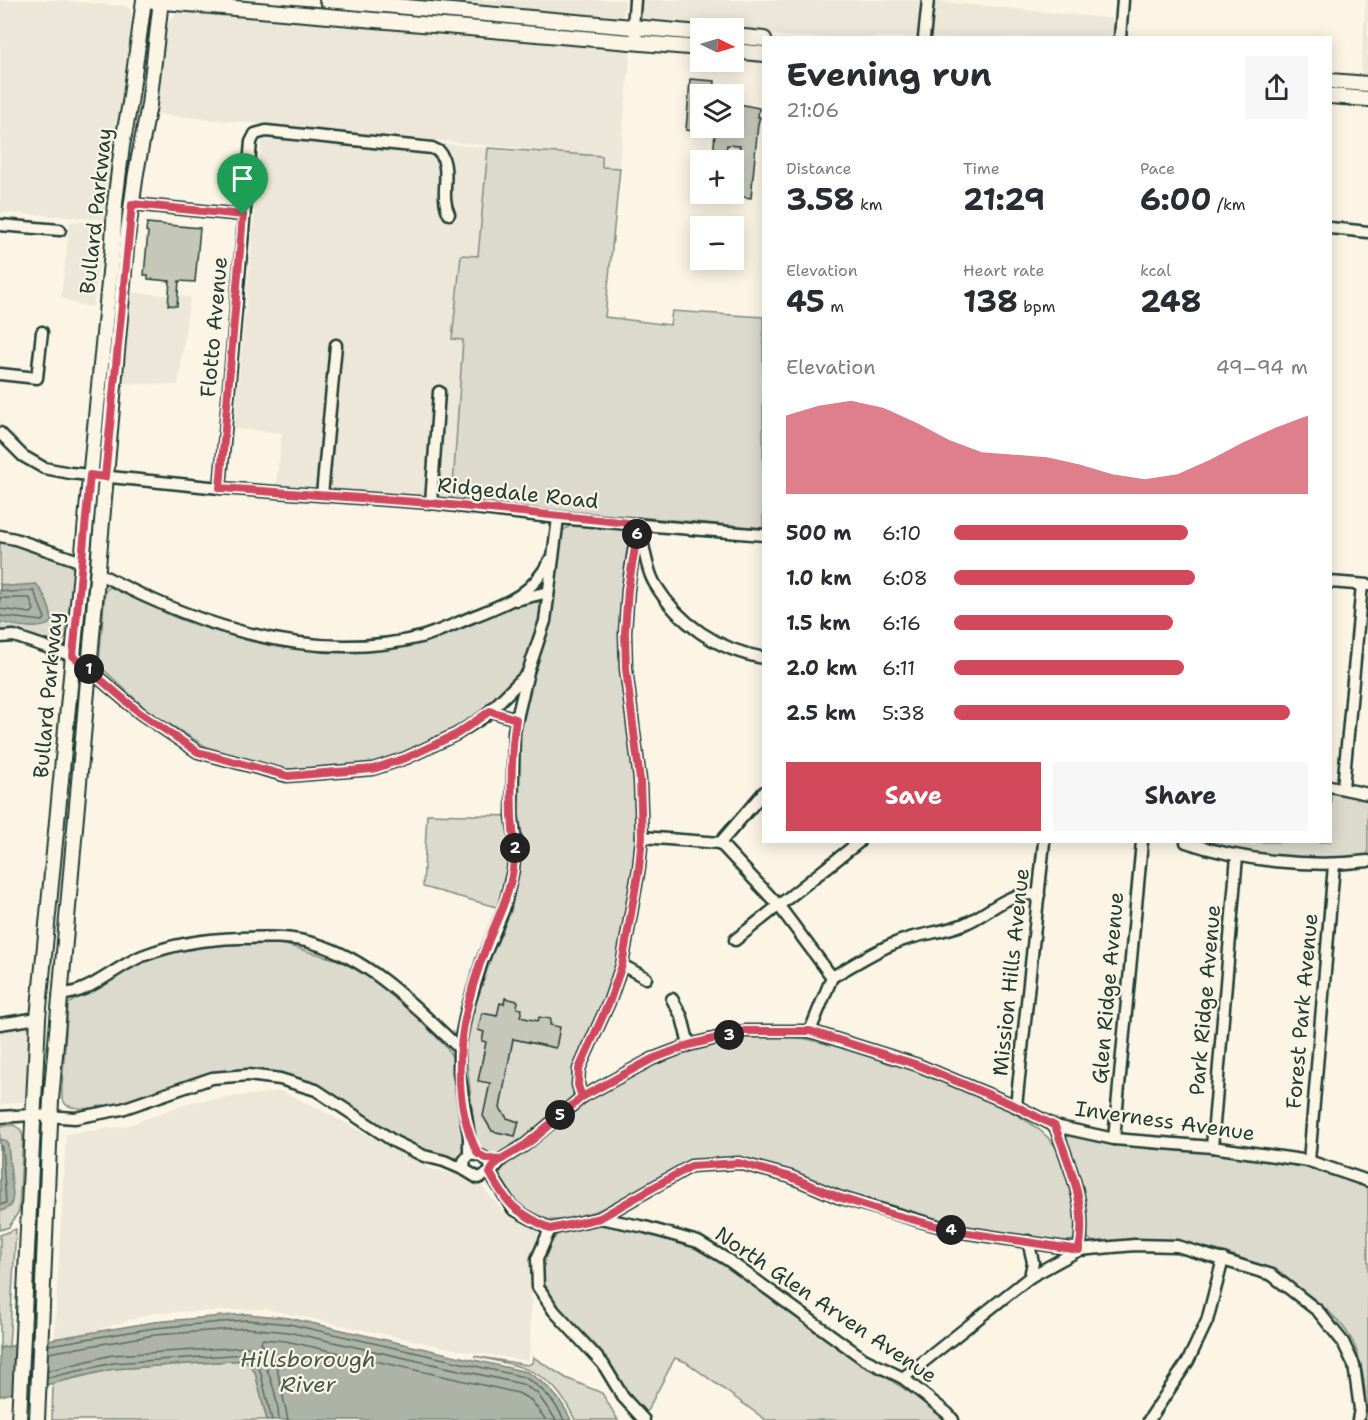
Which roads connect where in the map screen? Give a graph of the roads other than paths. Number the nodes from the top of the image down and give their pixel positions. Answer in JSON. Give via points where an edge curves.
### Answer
{"nodes":[{"id":1,"x":143,"y":0,"type":"edge"},
{"id":2,"x":327,"y":0,"type":"edge"},
{"id":3,"x":635,"y":0,"type":"edge"},
{"id":4,"x":928,"y":0,"type":"edge"},
{"id":5,"x":1123,"y":0,"type":"edge"},
{"id":6,"x":161,"y":1,"type":"edge"},
{"id":7,"x":387,"y":3,"type":"edge"},
{"id":8,"x":451,"y":11,"type":"junction"},
{"id":9,"x":309,"y":14,"type":"junction"},
{"id":10,"x":566,"y":21,"type":"junction"},
{"id":11,"x":397,"y":22,"type":"junction"},
{"id":12,"x":633,"y":27,"type":"junction"},
{"id":13,"x":498,"y":31,"type":"junction"},
{"id":14,"x":690,"y":32,"type":"edge"},
{"id":15,"x":924,"y":36,"type":"edge"},
{"id":16,"x":1120,"y":36,"type":"edge"},
{"id":17,"x":744,"y":37,"type":"edge"},
{"id":18,"x":762,"y":38,"type":"edge"},
{"id":19,"x":639,"y":43,"type":"junction"},
{"id":20,"x":744,"y":45,"type":"edge"},
{"id":21,"x":690,"y":47,"type":"edge"},
{"id":22,"x":744,"y":52,"type":"edge"},
{"id":23,"x":762,"y":54,"type":"edge"},
{"id":24,"x":1332,"y":81,"type":"edge"},
{"id":25,"x":1368,"y":84,"type":"edge"},
{"id":26,"x":1332,"y":96,"type":"edge"},
{"id":27,"x":1368,"y":99,"type":"edge"},
{"id":28,"x":132,"y":204,"type":"junction"},
{"id":29,"x":449,"y":214,"type":"dead end"},
{"id":30,"x":243,"y":215,"type":"junction"},
{"id":31,"x":0,"y":225,"type":"edge"},
{"id":32,"x":1332,"y":228,"type":"edge"},
{"id":33,"x":60,"y":230,"type":"dead end"},
{"id":34,"x":1368,"y":232,"type":"edge"},
{"id":35,"x":42,"y":332,"type":"dead end"},
{"id":36,"x":336,"y":345,"type":"dead end"},
{"id":37,"x":0,"y":374,"type":"edge"},
{"id":38,"x":439,"y":392,"type":"dead end"},
{"id":39,"x":0,"y":433,"type":"edge"},
{"id":40,"x":90,"y":475,"type":"junction"},
{"id":41,"x":105,"y":477,"type":"junction"},
{"id":42,"x":220,"y":488,"type":"junction"},
{"id":43,"x":322,"y":495,"type":"junction"},
{"id":44,"x":431,"y":503,"type":"junction"},
{"id":45,"x":558,"y":518,"type":"junction"},
{"id":46,"x":639,"y":524,"type":"junction"},
{"id":47,"x":762,"y":535,"type":"edge"},
{"id":48,"x":0,"y":536,"type":"edge"},
{"id":49,"x":553,"y":555,"type":"junction"},
{"id":50,"x":82,"y":562,"type":"junction"},
{"id":51,"x":98,"y":573,"type":"junction"},
{"id":52,"x":1332,"y":582,"type":"edge"},
{"id":53,"x":1365,"y":585,"type":"edge"},
{"id":54,"x":548,"y":592,"type":"junction"},
{"id":55,"x":516,"y":600,"type":"junction"},
{"id":56,"x":0,"y":637,"type":"edge"},
{"id":57,"x":73,"y":656,"type":"junction"},
{"id":58,"x":762,"y":658,"type":"edge"},
{"id":59,"x":88,"y":669,"type":"junction"},
{"id":60,"x":528,"y":672,"type":"junction"},
{"id":61,"x":490,"y":711,"type":"junction"},
{"id":62,"x":516,"y":719,"type":"junction"},
{"id":63,"x":1332,"y":786,"type":"edge"},
{"id":64,"x":1343,"y":787,"type":"junction"},
{"id":65,"x":762,"y":794,"type":"edge"},
{"id":66,"x":1368,"y":794,"type":"edge"},
{"id":67,"x":642,"y":837,"type":"junction"},
{"id":68,"x":720,"y":843,"type":"junction"},
{"id":69,"x":858,"y":843,"type":"edge"},
{"id":70,"x":1044,"y":843,"type":"edge"},
{"id":71,"x":1142,"y":843,"type":"edge"},
{"id":72,"x":1190,"y":843,"type":"edge"},
{"id":73,"x":1237,"y":856,"type":"junction"},
{"id":74,"x":1368,"y":861,"type":"edge"},
{"id":75,"x":1334,"y":865,"type":"junction"},
{"id":76,"x":1039,"y":895,"type":"junction"},
{"id":77,"x":779,"y":906,"type":"junction"},
{"id":78,"x":735,"y":940,"type":"dead end"},
{"id":79,"x":622,"y":965,"type":"junction"},
{"id":80,"x":832,"y":977,"type":"junction"},
{"id":81,"x":646,"y":978,"type":"dead end"},
{"id":82,"x":59,"y":994,"type":"junction"},
{"id":83,"x":672,"y":999,"type":"dead end"},
{"id":84,"x":38,"y":1018,"type":"junction"},
{"id":85,"x":0,"y":1024,"type":"edge"},
{"id":86,"x":810,"y":1031,"type":"junction"},
{"id":87,"x":689,"y":1045,"type":"junction"},
{"id":88,"x":459,"y":1048,"type":"junction"},
{"id":89,"x":582,"y":1097,"type":"junction"},
{"id":90,"x":1016,"y":1106,"type":"junction"},
{"id":91,"x":32,"y":1115,"type":"junction"},
{"id":92,"x":50,"y":1116,"type":"junction"},
{"id":93,"x":0,"y":1117,"type":"edge"},
{"id":94,"x":1055,"y":1126,"type":"junction"},
{"id":95,"x":1114,"y":1139,"type":"junction"},
{"id":96,"x":1212,"y":1147,"type":"junction"},
{"id":97,"x":502,"y":1159,"type":"junction"},
{"id":98,"x":473,"y":1160,"type":"junction"},
{"id":99,"x":1309,"y":1161,"type":"junction"},
{"id":100,"x":491,"y":1171,"type":"junction"},
{"id":101,"x":478,"y":1178,"type":"junction"},
{"id":102,"x":1368,"y":1180,"type":"edge"},
{"id":103,"x":504,"y":1197,"type":"junction"},
{"id":104,"x":600,"y":1218,"type":"junction"},
{"id":105,"x":550,"y":1229,"type":"junction"},
{"id":106,"x":1028,"y":1241,"type":"junction"},
{"id":107,"x":1079,"y":1250,"type":"junction"},
{"id":108,"x":1223,"y":1259,"type":"junction"},
{"id":109,"x":1030,"y":1277,"type":"junction"},
{"id":110,"x":903,"y":1378,"type":"junction"},
{"id":111,"x":19,"y":1420,"type":"edge"},
{"id":112,"x":37,"y":1420,"type":"edge"},
{"id":113,"x":644,"y":1420,"type":"edge"},
{"id":114,"x":953,"y":1420,"type":"edge"},
{"id":115,"x":1149,"y":1420,"type":"edge"},
{"id":116,"x":1359,"y":1420,"type":"edge"}],
"edges":[{"from":1,"to":6,"type":"main road"},
{"from":1,"to":40,"type":"main road","name":"Bullard Parkway","via":[[115,203]]},
{"from":2,"to":7,"type":"main road"},
{"from":3,"to":12,"type":"street"},
{"from":4,"to":15,"type":"street"},
{"from":5,"to":16,"type":"street"},
{"from":6,"to":9,"type":"main road"},
{"from":6,"to":28,"type":"main road","name":"Bullard Parkway"},
{"from":7,"to":8,"type":"main road"},
{"from":7,"to":9,"type":"main road","via":[[386,10],[375,13],[322,9]]},
{"from":8,"to":10,"type":"main road"},
{"from":8,"to":11,"type":"main road","via":[[404,15]]},
{"from":9,"to":11,"type":"main road"},
{"from":10,"to":12,"type":"main road"},
{"from":10,"to":13,"type":"main road","via":[[552,26],[507,22]]},
{"from":11,"to":13,"type":"main road"},
{"from":12,"to":14,"type":"main road"},
{"from":12,"to":19,"type":"street"},
{"from":13,"to":19,"type":"main road"},
{"from":17,"to":18,"type":"main road"},
{"from":18,"to":20,"type":"main road"},
{"from":19,"to":21,"type":"main road"},
{"from":22,"to":23,"type":"main road"},
{"from":24,"to":25,"type":"main road"},
{"from":26,"to":27,"type":"main road"},
{"from":28,"to":30,"type":"street"},
{"from":28,"to":41,"type":"main road","name":"Bullard Parkway"},
{"from":29,"to":30,"type":"street","name":"Flotto Avenue","via":[[444,203],[445,160],[432,148],[266,131],[255,134],[251,142]]},
{"from":30,"to":42,"type":"street","name":"Flotto Avenue"},
{"from":31,"to":33,"type":"street"},
{"from":32,"to":34,"type":"street"},
{"from":35,"to":37,"type":"street","via":[[37,378]]},
{"from":36,"to":43,"type":"street"},
{"from":38,"to":44,"type":"street"},
{"from":39,"to":40,"type":"street","name":"Ridgedale Road","via":[[22,456],[44,468]]},
{"from":40,"to":41,"type":"street","name":"Ridgedale Road"},
{"from":40,"to":50,"type":"main road","name":"Bullard Parkway"},
{"from":41,"to":42,"type":"street","name":"Ridgedale Road"},
{"from":41,"to":51,"type":"main road","name":"Bullard Parkway"},
{"from":42,"to":43,"type":"street","name":"Ridgedale Road"},
{"from":43,"to":44,"type":"street","name":"Ridgedale Road"},
{"from":44,"to":45,"type":"street","name":"Ridgedale Road"},
{"from":45,"to":46,"type":"street","name":"Ridgedale Road"},
{"from":45,"to":49,"type":"street"},
{"from":46,"to":47,"type":"street","name":"Ridgedale Road"},
{"from":46,"to":58,"type":"street","via":[[654,582],[680,616],[716,644]]},
{"from":46,"to":67,"type":"street","via":[[625,632]]},
{"from":48,"to":50,"type":"street"},
{"from":49,"to":54,"type":"street"},
{"from":49,"to":55,"type":"street","via":[[542,574]]},
{"from":50,"to":57,"type":"main road","name":"Bullard Parkway"},
{"from":51,"to":55,"type":"street","via":[[189,615],[262,638],[299,644],[374,645],[421,637]]},
{"from":51,"to":59,"type":"main road","name":"Bullard Parkway"},
{"from":52,"to":53,"type":"street"},
{"from":53,"to":64,"type":"street"},
{"from":54,"to":55,"type":"street"},
{"from":54,"to":60,"type":"street","via":[[544,621]]},
{"from":56,"to":57,"type":"street","via":[[14,636]]},
{"from":57,"to":59,"type":"street"},
{"from":57,"to":84,"type":"main road","name":"Bullard Parkway"},
{"from":59,"to":61,"type":"street","via":[[140,713],[198,752],[288,776],[373,769],[457,734]]},
{"from":59,"to":82,"type":"main road","name":"Bullard Parkway"},
{"from":60,"to":61,"type":"street"},
{"from":60,"to":62,"type":"street"},
{"from":61,"to":62,"type":"street"},
{"from":62,"to":88,"type":"street","via":[[513,870],[504,909],[466,1013]]},
{"from":63,"to":64,"type":"street"},
{"from":64,"to":66,"type":"street"},
{"from":65,"to":68,"type":"street"},
{"from":67,"to":68,"type":"street"},
{"from":67,"to":79,"type":"street"},
{"from":68,"to":77,"type":"street"},
{"from":69,"to":77,"type":"street"},
{"from":70,"to":76,"type":"street","name":"Mission Hills Avenue"},
{"from":71,"to":95,"type":"street","name":"Glen Ridge Avenue"},
{"from":72,"to":73,"type":"street"},
{"from":73,"to":75,"type":"street"},
{"from":73,"to":96,"type":"street","name":"Park Ridge Avenue"},
{"from":74,"to":75,"type":"street"},
{"from":75,"to":99,"type":"street","name":"Forest Park Avenue"},
{"from":76,"to":80,"type":"street","via":[[1012,896],[962,925],[881,949]]},
{"from":76,"to":90,"type":"street","name":"Mission Hills Avenue"},
{"from":77,"to":78,"type":"street"},
{"from":77,"to":80,"type":"street"},
{"from":79,"to":81,"type":"street"},
{"from":79,"to":89,"type":"street","via":[[579,1069]]},
{"from":80,"to":86,"type":"street"},
{"from":82,"to":88,"type":"street","via":[[76,993],[137,958],[164,948],[197,940],[273,937],[317,944],[355,962],[390,984]]},
{"from":82,"to":92,"type":"main road","name":"Bullard Parkway"},
{"from":83,"to":87,"type":"street","via":[[682,1017]]},
{"from":84,"to":85,"type":"street"},
{"from":84,"to":91,"type":"main road","name":"Bullard Parkway"},
{"from":86,"to":87,"type":"street","name":"Inverness Avenue","via":[[745,1031]]},
{"from":86,"to":90,"type":"street","name":"Inverness Avenue","via":[[918,1065]]},
{"from":87,"to":89,"type":"street","name":"Inverness Avenue","via":[[652,1059]]},
{"from":88,"to":98,"type":"street"},
{"from":89,"to":97,"type":"street","name":"Inverness Avenue","via":[[525,1145]]},
{"from":90,"to":94,"type":"street","name":"Inverness Avenue"},
{"from":91,"to":92,"type":"street"},
{"from":91,"to":93,"type":"street"},
{"from":91,"to":111,"type":"main road","name":"Bullard Parkway"},
{"from":92,"to":98,"type":"street","via":[[75,1118],[122,1109],[212,1078],[270,1077],[316,1090],[395,1143],[424,1156],[444,1161]]},
{"from":92,"to":112,"type":"main road","name":"Bullard Parkway"},
{"from":94,"to":95,"type":"street","name":"Inverness Avenue"},
{"from":94,"to":107,"type":"street","via":[[1082,1211]]},
{"from":95,"to":96,"type":"street","name":"Inverness Avenue"},
{"from":96,"to":99,"type":"street","name":"Inverness Avenue"},
{"from":97,"to":98,"type":"street"},
{"from":97,"to":100,"type":"street","name":"Inverness Avenue"},
{"from":98,"to":100,"type":"street"},
{"from":98,"to":101,"type":"street"},
{"from":99,"to":102,"type":"street","name":"Inverness Avenue"},
{"from":100,"to":101,"type":"street","name":"Inverness Avenue"},
{"from":100,"to":103,"type":"street"},
{"from":101,"to":103,"type":"street"},
{"from":103,"to":105,"type":"street","via":[[513,1209]]},
{"from":104,"to":105,"type":"street","name":"North Glen Arven Avenue"},
{"from":104,"to":106,"type":"street","via":[[691,1166],[739,1163],[791,1177],[888,1213],[955,1231]]},
{"from":104,"to":110,"type":"street","name":"North Glen Arven Avenue","via":[[698,1242],[864,1359]]},
{"from":105,"to":113,"type":"street","via":[[537,1259],[538,1287]]},
{"from":106,"to":107,"type":"street"},
{"from":106,"to":109,"type":"street","via":[[1033,1262]]},
{"from":107,"to":108,"type":"street","via":[[1178,1246]]},
{"from":107,"to":109,"type":"street"},
{"from":108,"to":115,"type":"street","via":[[1207,1321],[1188,1361]]},
{"from":108,"to":116,"type":"street","via":[[1272,1275],[1318,1311],[1344,1342],[1354,1365]]},
{"from":109,"to":110,"type":"street"},
{"from":110,"to":114,"type":"street","name":"North Glen Arven Avenue"}]}
